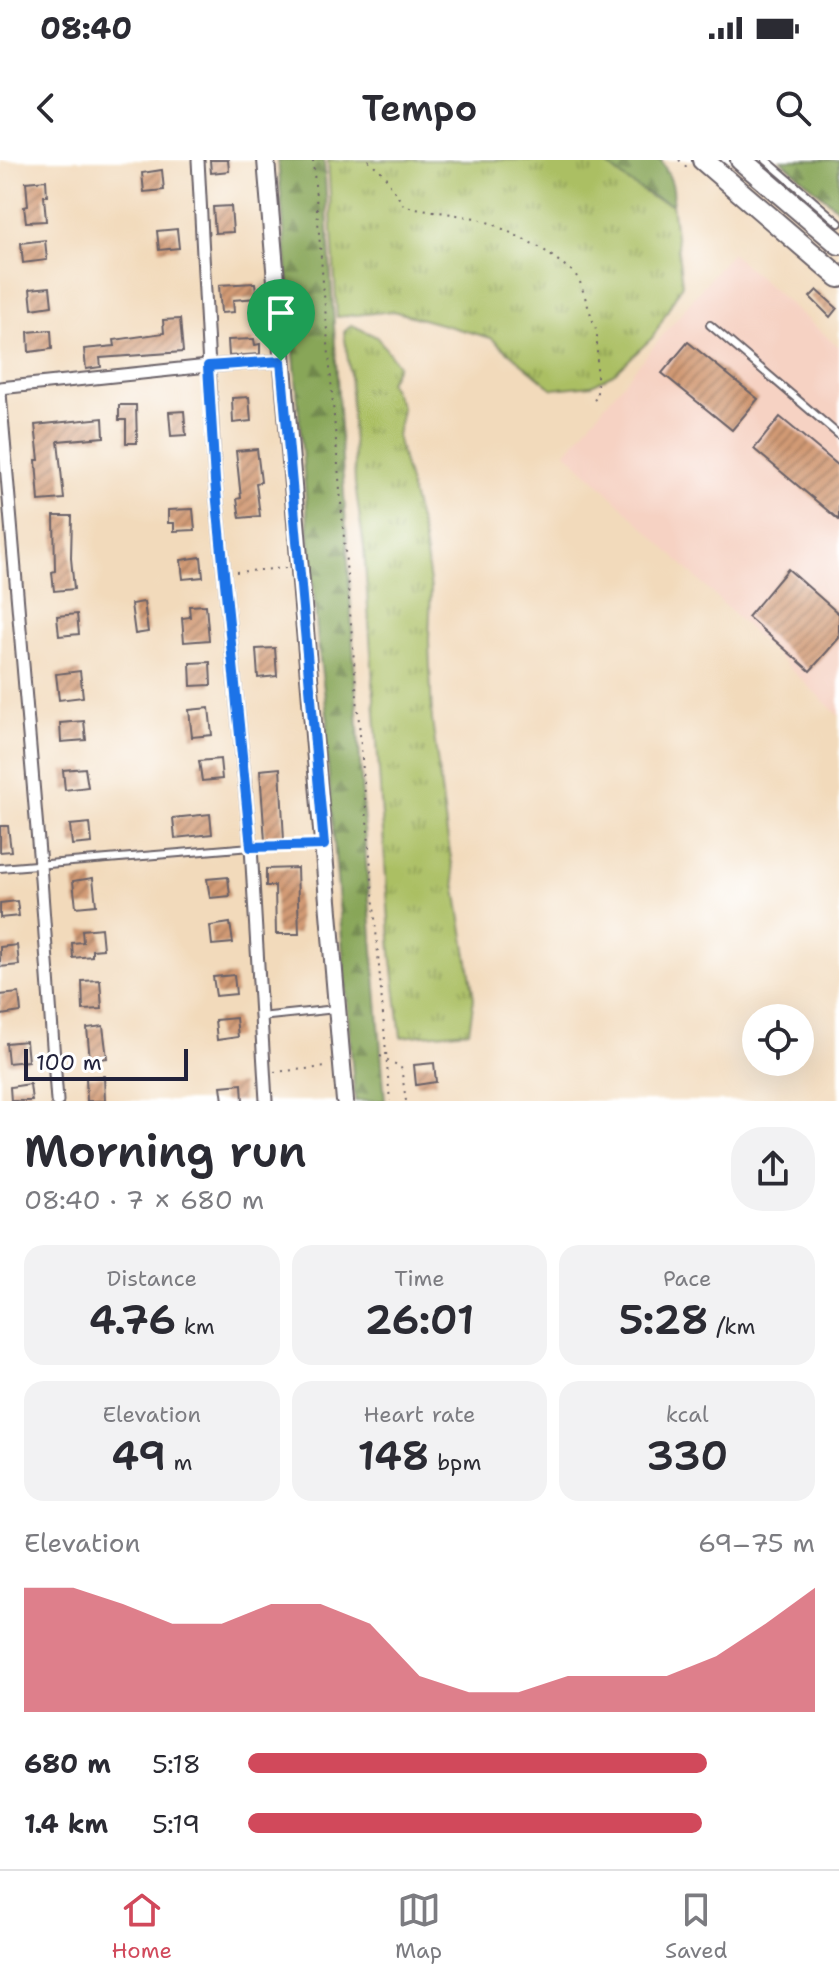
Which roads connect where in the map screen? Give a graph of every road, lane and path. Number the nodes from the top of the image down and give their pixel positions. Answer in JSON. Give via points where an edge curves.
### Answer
{"nodes":[{"id":1,"x":198,"y":160,"type":"edge"},
{"id":2,"x":266,"y":160,"type":"edge"},
{"id":3,"x":313,"y":160,"type":"edge"},
{"id":4,"x":368,"y":160,"type":"edge"},
{"id":5,"x":703,"y":160,"type":"edge"},
{"id":6,"x":741,"y":160,"type":"edge"},
{"id":7,"x":766,"y":160,"type":"edge"},
{"id":8,"x":839,"y":223,"type":"edge"},
{"id":9,"x":839,"y":244,"type":"edge"},
{"id":10,"x":839,"y":277,"type":"edge"},
{"id":11,"x":710,"y":325,"type":"dead end"},
{"id":12,"x":281,"y":361,"type":"junction"},
{"id":13,"x":208,"y":366,"type":"junction"},
{"id":14,"x":0,"y":390,"type":"edge"},
{"id":15,"x":590,"y":404,"type":"dead end"},
{"id":16,"x":839,"y":435,"type":"edge"},
{"id":17,"x":298,"y":567,"type":"junction"},
{"id":18,"x":223,"y":573,"type":"junction"},
{"id":19,"x":324,"y":845,"type":"junction"},
{"id":20,"x":251,"y":847,"type":"junction"},
{"id":21,"x":40,"y":865,"type":"junction"},
{"id":22,"x":0,"y":868,"type":"edge"},
{"id":23,"x":337,"y":1009,"type":"junction"},
{"id":24,"x":260,"y":1017,"type":"junction"},
{"id":25,"x":380,"y":1056,"type":"dead end"},
{"id":26,"x":386,"y":1060,"type":"junction"},
{"id":27,"x":342,"y":1065,"type":"junction"},
{"id":28,"x":265,"y":1073,"type":"junction"},
{"id":29,"x":57,"y":1101,"type":"edge"},
{"id":30,"x":266,"y":1101,"type":"edge"},
{"id":31,"x":345,"y":1101,"type":"edge"},
{"id":32,"x":390,"y":1101,"type":"edge"},
{"id":33,"x":406,"y":1101,"type":"edge"}],
"edges":[{"from":1,"to":13,"type":"street"},
{"from":2,"to":12,"type":"street"},
{"from":3,"to":26,"type":"path"},
{"from":4,"to":15,"type":"path","via":[[404,206],[493,224],[572,271],[597,333],[597,397]]},
{"from":5,"to":10,"type":"highway"},
{"from":6,"to":9,"type":"highway"},
{"from":7,"to":8,"type":"lane"},
{"from":11,"to":16,"type":"lane"},
{"from":12,"to":13,"type":"street"},
{"from":12,"to":17,"type":"street"},
{"from":13,"to":14,"type":"street"},
{"from":13,"to":18,"type":"street"},
{"from":14,"to":21,"type":"street"},
{"from":17,"to":18,"type":"path"},
{"from":17,"to":19,"type":"street"},
{"from":18,"to":20,"type":"street"},
{"from":19,"to":20,"type":"lane"},
{"from":19,"to":23,"type":"street"},
{"from":20,"to":21,"type":"lane"},
{"from":20,"to":24,"type":"street"},
{"from":21,"to":22,"type":"lane"},
{"from":21,"to":29,"type":"street"},
{"from":23,"to":24,"type":"lane"},
{"from":23,"to":27,"type":"street"},
{"from":24,"to":28,"type":"street"},
{"from":25,"to":26,"type":"path"},
{"from":26,"to":32,"type":"path"},
{"from":26,"to":33,"type":"path","via":[[401,1067]]},
{"from":27,"to":28,"type":"path"},
{"from":27,"to":31,"type":"street"},
{"from":28,"to":30,"type":"street"}]}
